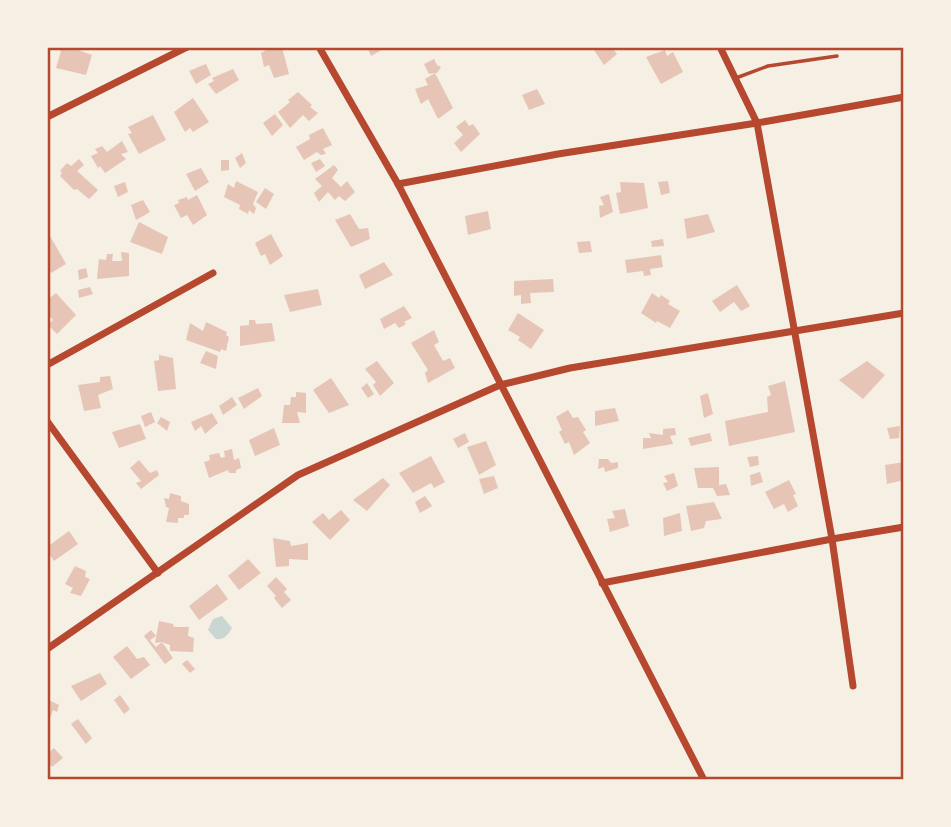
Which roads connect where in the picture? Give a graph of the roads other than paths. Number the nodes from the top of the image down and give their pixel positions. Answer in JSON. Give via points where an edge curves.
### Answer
{"nodes":[{"id":1,"x":187,"y":47,"type":"edge"},
{"id":2,"x":319,"y":47,"type":"edge"},
{"id":3,"x":720,"y":47,"type":"edge"},
{"id":4,"x":837,"y":56,"type":"dead end"},
{"id":5,"x":736,"y":78,"type":"junction"},
{"id":6,"x":904,"y":97,"type":"edge"},
{"id":7,"x":47,"y":117,"type":"edge"},
{"id":8,"x":757,"y":123,"type":"junction"},
{"id":9,"x":397,"y":184,"type":"junction"},
{"id":10,"x":213,"y":272,"type":"dead end"},
{"id":11,"x":904,"y":313,"type":"edge"},
{"id":12,"x":796,"y":332,"type":"junction"},
{"id":13,"x":47,"y":365,"type":"edge"},
{"id":14,"x":500,"y":385,"type":"junction"},
{"id":15,"x":47,"y":421,"type":"edge"},
{"id":16,"x":904,"y":527,"type":"edge"},
{"id":17,"x":832,"y":539,"type":"junction"},
{"id":18,"x":158,"y":573,"type":"junction"},
{"id":19,"x":602,"y":583,"type":"junction"},
{"id":20,"x":47,"y":649,"type":"edge"},
{"id":21,"x":853,"y":685,"type":"dead end"},
{"id":22,"x":704,"y":780,"type":"edge"}],
"edges":[{"from":1,"to":7,"type":"street"},
{"from":2,"to":9,"type":"street"},
{"from":3,"to":5,"type":"street"},
{"from":4,"to":5,"type":"lane","via":[[768,66]]},
{"from":5,"to":8,"type":"street"},
{"from":6,"to":8,"type":"street"},
{"from":8,"to":9,"type":"street"},
{"from":8,"to":12,"type":"street"},
{"from":9,"to":14,"type":"street"},
{"from":10,"to":13,"type":"street"},
{"from":11,"to":12,"type":"street"},
{"from":12,"to":14,"type":"street","via":[[570,368]]},
{"from":12,"to":17,"type":"street"},
{"from":14,"to":18,"type":"street","via":[[298,475]]},
{"from":14,"to":19,"type":"street"},
{"from":15,"to":18,"type":"street"},
{"from":16,"to":17,"type":"street"},
{"from":17,"to":19,"type":"street"},
{"from":17,"to":21,"type":"street"},
{"from":18,"to":20,"type":"street"},
{"from":19,"to":22,"type":"street"}]}
